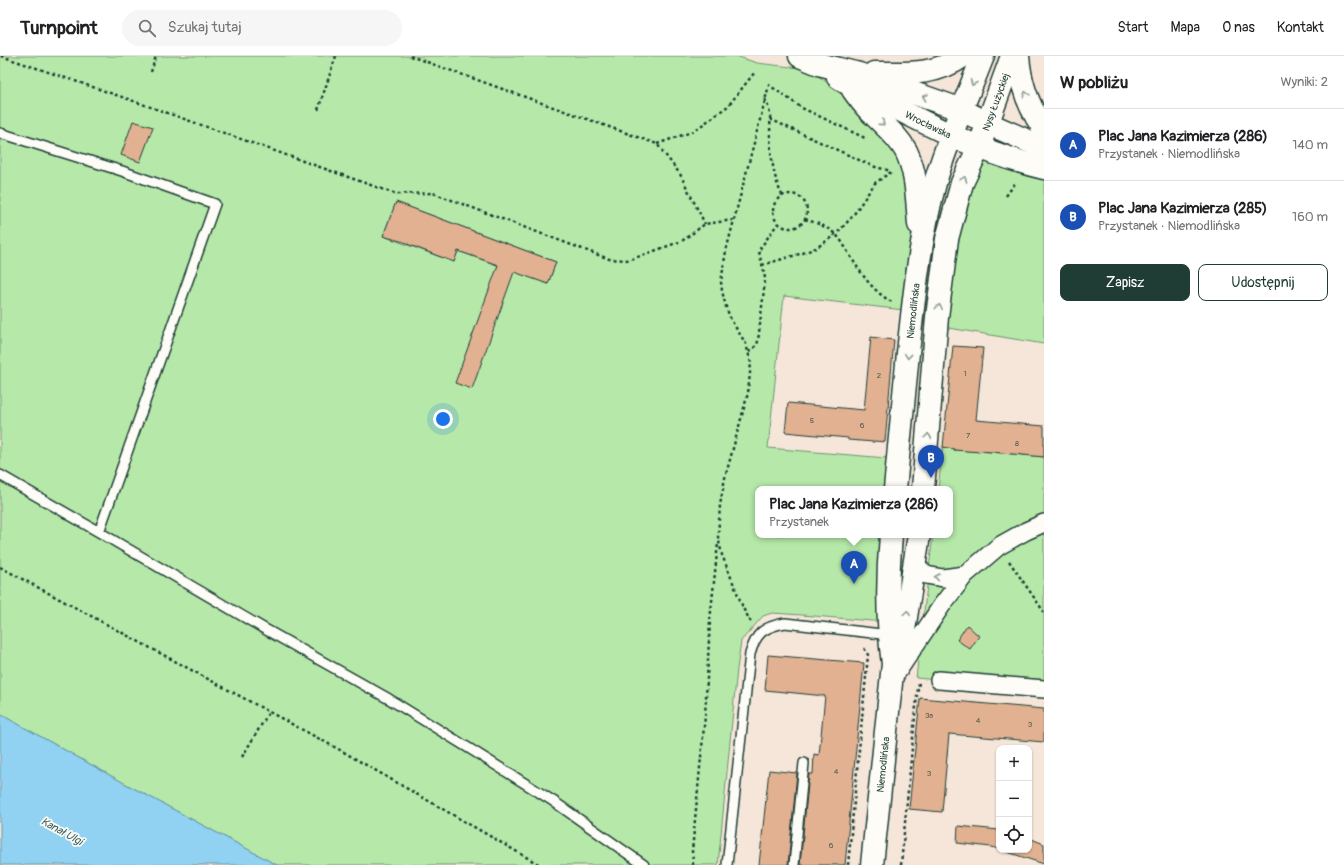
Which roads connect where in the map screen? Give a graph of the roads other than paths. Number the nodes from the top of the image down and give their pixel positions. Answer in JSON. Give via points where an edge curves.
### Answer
{"nodes":[{"id":1,"x":800,"y":56,"type":"edge"},
{"id":2,"x":963,"y":56,"type":"edge"},
{"id":3,"x":984,"y":56,"type":"edge"},
{"id":4,"x":1012,"y":56,"type":"edge"},
{"id":5,"x":1018,"y":56,"type":"edge"},
{"id":6,"x":853,"y":78,"type":"junction"},
{"id":7,"x":962,"y":110,"type":"junction"},
{"id":8,"x":987,"y":123,"type":"junction"},
{"id":9,"x":1044,"y":129,"type":"edge"},
{"id":10,"x":0,"y":133,"type":"edge"},
{"id":11,"x":951,"y":136,"type":"junction"},
{"id":12,"x":978,"y":147,"type":"junction"},
{"id":13,"x":1044,"y":148,"type":"edge"},
{"id":14,"x":1044,"y":168,"type":"edge"},
{"id":15,"x":921,"y":248,"type":"junction"},
{"id":16,"x":0,"y":475,"type":"edge"},
{"id":17,"x":895,"y":486,"type":"edge"},
{"id":18,"x":924,"y":486,"type":"edge"},
{"id":19,"x":1044,"y":523,"type":"edge"},
{"id":20,"x":99,"y":532,"type":"junction"},
{"id":21,"x":891,"y":538,"type":"edge"},
{"id":22,"x":918,"y":538,"type":"edge"},
{"id":23,"x":914,"y":563,"type":"junction"},
{"id":24,"x":965,"y":575,"type":"junction"},
{"id":25,"x":890,"y":634,"type":"junction"},
{"id":26,"x":893,"y":672,"type":"junction"},
{"id":27,"x":939,"y":680,"type":"dead end"},
{"id":28,"x":1044,"y":689,"type":"edge"},
{"id":29,"x":804,"y":763,"type":"dead end"},
{"id":30,"x":644,"y":865,"type":"edge"},
{"id":31,"x":727,"y":865,"type":"edge"},
{"id":32,"x":794,"y":865,"type":"edge"},
{"id":33,"x":872,"y":865,"type":"edge"}],
"edges":[{"from":1,"to":6,"type":"main road","name":"Wrocławska"},
{"from":2,"to":6,"type":"main road","via":[[932,71]]},
{"from":3,"to":7,"type":"main road","one_way":true},
{"from":4,"to":8,"type":"main road","name":"Nysy Łużyckiej"},
{"from":9,"to":5,"type":"main road","one_way":true,"via":[[1028,99]]},
{"from":7,"to":6,"type":"main road","name":"Wrocławska","one_way":true},
{"from":6,"to":11,"type":"main road","name":"Wrocławska"},
{"from":6,"to":15,"type":"main road","one_way":true,"via":[[872,114],[895,136],[906,152],[915,183]]},
{"from":7,"to":8,"type":"main road","name":"Wrocławska"},
{"from":7,"to":11,"type":"main road"},
{"from":8,"to":12,"type":"main road","name":"Nysy Łużyckiej"},
{"from":8,"to":13,"type":"main road","name":"Wrocławska"},
{"from":10,"to":20,"type":"lane","via":[[122,171],[214,204]]},
{"from":11,"to":12,"type":"main road","name":"Wrocławska"},
{"from":11,"to":15,"type":"main road","name":"Niemodlińska","via":[[935,181]]},
{"from":12,"to":14,"type":"main road","name":"Wrocławska","via":[[1016,162]]},
{"from":18,"to":12,"type":"main road","one_way":true,"via":[[937,317],[947,239],[962,183]]},
{"from":15,"to":17,"type":"main road","name":"Niemodlińska","one_way":true},
{"from":16,"to":20,"type":"lane"},
{"from":19,"to":24,"type":"street","via":[[999,546]]},
{"from":20,"to":30,"type":"lane","via":[[389,699],[554,801]]},
{"from":21,"to":25,"type":"main road","name":"Niemodlińska","via":[[888,585]]},
{"from":22,"to":23,"type":"main road","name":"Niemodlińska"},
{"from":24,"to":23,"type":"street","one_way":true,"via":[[943,578],[926,575]]},
{"from":26,"to":23,"type":"main road","name":"Niemodlińska","one_way":true,"via":[[903,636]]},
{"from":24,"to":26,"type":"street"},
{"from":25,"to":26,"type":"main road","name":"Niemodlińska"},
{"from":25,"to":31,"type":"lane","via":[[785,623],[774,625],[759,633],[750,654]]},
{"from":26,"to":33,"type":"main road","name":"Niemodlińska"},
{"from":27,"to":28,"type":"street"},
{"from":29,"to":32,"type":"lane"}]}
